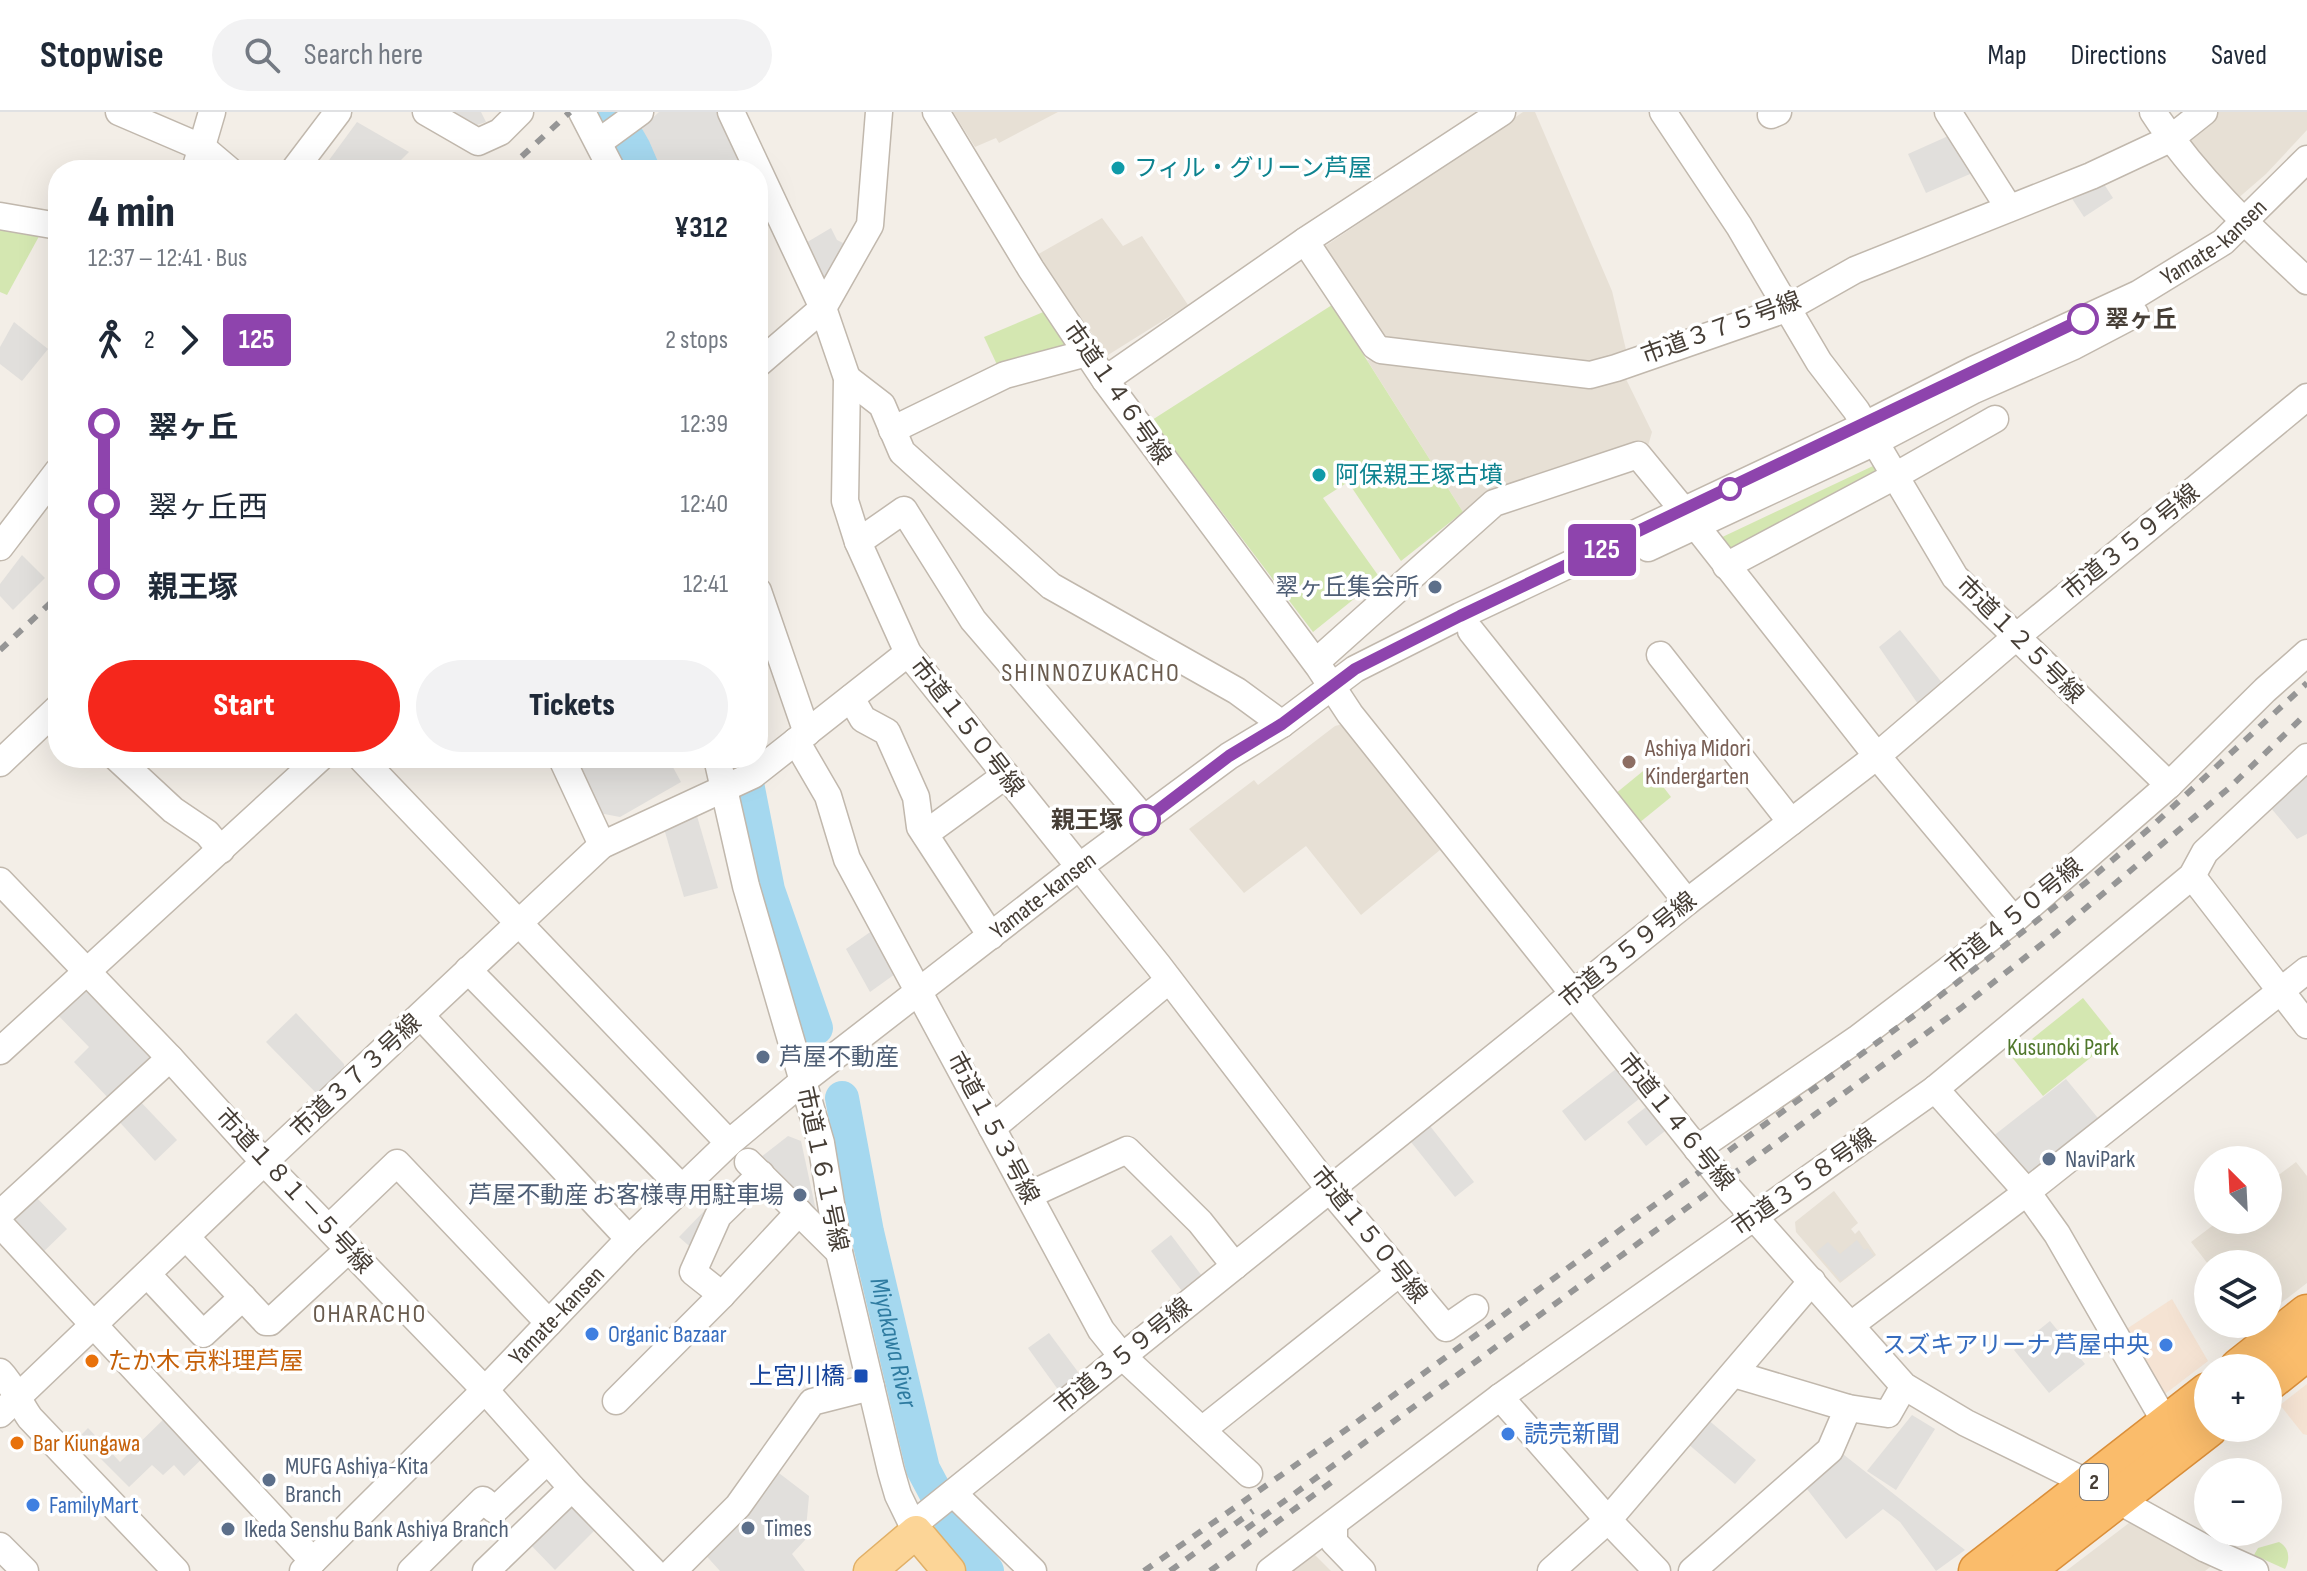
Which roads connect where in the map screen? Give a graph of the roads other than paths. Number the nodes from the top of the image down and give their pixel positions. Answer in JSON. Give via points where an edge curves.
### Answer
{"nodes":[{"id":1,"x":119,"y":112,"type":"edge"},
{"id":2,"x":212,"y":112,"type":"edge"},
{"id":3,"x":338,"y":112,"type":"edge"},
{"id":4,"x":426,"y":112,"type":"edge"},
{"id":5,"x":520,"y":112,"type":"edge"},
{"id":6,"x":582,"y":112,"type":"edge"},
{"id":7,"x":731,"y":112,"type":"edge"},
{"id":8,"x":879,"y":112,"type":"edge"},
{"id":9,"x":936,"y":112,"type":"edge"},
{"id":10,"x":1502,"y":112,"type":"edge"},
{"id":11,"x":1663,"y":112,"type":"edge"},
{"id":12,"x":1948,"y":112,"type":"edge"},
{"id":13,"x":2153,"y":112,"type":"edge"},
{"id":14,"x":2204,"y":112,"type":"edge"},
{"id":15,"x":620,"y":127,"type":"edge"},
{"id":16,"x":2170,"y":139,"type":"junction"},
{"id":17,"x":199,"y":159,"type":"edge"},
{"id":18,"x":2307,"y":159,"type":"edge"},
{"id":19,"x":302,"y":160,"type":"edge"},
{"id":20,"x":614,"y":160,"type":"edge"},
{"id":21,"x":754,"y":160,"type":"edge"},
{"id":22,"x":2307,"y":185,"type":"edge"},
{"id":23,"x":768,"y":191,"type":"edge"},
{"id":24,"x":2009,"y":208,"type":"junction"},
{"id":25,"x":0,"y":216,"type":"edge"},
{"id":26,"x":48,"y":224,"type":"edge"},
{"id":27,"x":2250,"y":228,"type":"junction"},
{"id":28,"x":1305,"y":241,"type":"junction"},
{"id":29,"x":2307,"y":281,"type":"edge"},
{"id":30,"x":823,"y":308,"type":"junction"},
{"id":31,"x":1786,"y":309,"type":"junction"},
{"id":32,"x":1087,"y":353,"type":"junction"},
{"id":33,"x":768,"y":355,"type":"edge"},
{"id":34,"x":847,"y":378,"type":"junction"},
{"id":35,"x":1105,"y":380,"type":"junction"},
{"id":36,"x":2307,"y":397,"type":"edge"},
{"id":37,"x":1995,"y":419,"type":"dead end"},
{"id":38,"x":892,"y":430,"type":"junction"},
{"id":39,"x":1870,"y":434,"type":"junction"},
{"id":40,"x":1895,"y":476,"type":"junction"},
{"id":41,"x":48,"y":484,"type":"edge"},
{"id":42,"x":1690,"y":518,"type":"junction"},
{"id":43,"x":858,"y":542,"type":"junction"},
{"id":44,"x":0,"y":547,"type":"edge"},
{"id":45,"x":1726,"y":566,"type":"junction"},
{"id":46,"x":768,"y":625,"type":"edge"},
{"id":47,"x":1471,"y":631,"type":"junction"},
{"id":48,"x":2016,"y":637,"type":"junction"},
{"id":49,"x":908,"y":653,"type":"junction"},
{"id":50,"x":2307,"y":653,"type":"edge"},
{"id":51,"x":1660,"y":655,"type":"dead end"},
{"id":52,"x":1316,"y":662,"type":"junction"},
{"id":53,"x":1331,"y":689,"type":"junction"},
{"id":54,"x":851,"y":698,"type":"junction"},
{"id":55,"x":48,"y":717,"type":"edge"},
{"id":56,"x":1282,"y":724,"type":"junction"},
{"id":57,"x":801,"y":737,"type":"junction"},
{"id":58,"x":1877,"y":756,"type":"junction"},
{"id":59,"x":2307,"y":757,"type":"edge"},
{"id":60,"x":768,"y":760,"type":"edge"},
{"id":61,"x":0,"y":763,"type":"edge"},
{"id":62,"x":131,"y":768,"type":"edge"},
{"id":63,"x":309,"y":768,"type":"edge"},
{"id":64,"x":371,"y":768,"type":"edge"},
{"id":65,"x":566,"y":768,"type":"edge"},
{"id":66,"x":727,"y":768,"type":"edge"},
{"id":67,"x":757,"y":768,"type":"edge"},
{"id":68,"x":1006,"y":775,"type":"junction"},
{"id":69,"x":739,"y":781,"type":"junction"},
{"id":70,"x":2169,"y":785,"type":"junction"},
{"id":71,"x":1145,"y":820,"type":"junction"},
{"id":72,"x":1791,"y":822,"type":"junction"},
{"id":73,"x":925,"y":834,"type":"junction"},
{"id":74,"x":602,"y":845,"type":"junction"},
{"id":75,"x":221,"y":850,"type":"junction"},
{"id":76,"x":1079,"y":867,"type":"junction"},
{"id":77,"x":2192,"y":876,"type":"junction"},
{"id":78,"x":0,"y":881,"type":"edge"},
{"id":79,"x":1687,"y":902,"type":"junction"},
{"id":80,"x":2014,"y":920,"type":"junction"},
{"id":81,"x":518,"y":923,"type":"junction"},
{"id":82,"x":991,"y":936,"type":"junction"},
{"id":83,"x":468,"y":970,"type":"junction"},
{"id":84,"x":2307,"y":970,"type":"edge"},
{"id":85,"x":86,"y":972,"type":"junction"},
{"id":86,"x":1169,"y":980,"type":"junction"},
{"id":87,"x":2280,"y":990,"type":"junction"},
{"id":88,"x":920,"y":991,"type":"junction"},
{"id":89,"x":1573,"y":995,"type":"junction"},
{"id":90,"x":421,"y":1016,"type":"junction"},
{"id":91,"x":2307,"y":1025,"type":"edge"},
{"id":92,"x":0,"y":1051,"type":"edge"},
{"id":93,"x":170,"y":1058,"type":"junction"},
{"id":94,"x":810,"y":1076,"type":"junction"},
{"id":95,"x":1935,"y":1089,"type":"junction"},
{"id":96,"x":992,"y":1128,"type":"junction"},
{"id":97,"x":729,"y":1143,"type":"junction"},
{"id":98,"x":1697,"y":1149,"type":"junction"},
{"id":99,"x":264,"y":1162,"type":"junction"},
{"id":100,"x":682,"y":1188,"type":"junction"},
{"id":101,"x":1330,"y":1190,"type":"junction"},
{"id":102,"x":2027,"y":1192,"type":"junction"},
{"id":103,"x":1029,"y":1195,"type":"junction"},
{"id":104,"x":799,"y":1212,"type":"junction"},
{"id":105,"x":0,"y":1214,"type":"edge"},
{"id":106,"x":1755,"y":1217,"type":"junction"},
{"id":107,"x":0,"y":1224,"type":"edge"},
{"id":108,"x":329,"y":1228,"type":"junction"},
{"id":109,"x":186,"y":1237,"type":"junction"},
{"id":110,"x":629,"y":1239,"type":"junction"},
{"id":111,"x":349,"y":1249,"type":"junction"},
{"id":112,"x":839,"y":1252,"type":"junction"},
{"id":113,"x":1235,"y":1266,"type":"junction"},
{"id":114,"x":147,"y":1274,"type":"junction"},
{"id":115,"x":1398,"y":1274,"type":"junction"},
{"id":116,"x":1812,"y":1281,"type":"junction"},
{"id":117,"x":722,"y":1295,"type":"junction"},
{"id":118,"x":243,"y":1297,"type":"junction"},
{"id":119,"x":1475,"y":1308,"type":"dead end"},
{"id":120,"x":2307,"y":1314,"type":"edge"},
{"id":121,"x":549,"y":1323,"type":"junction"},
{"id":122,"x":94,"y":1325,"type":"junction"},
{"id":123,"x":1851,"y":1325,"type":"junction"},
{"id":124,"x":2307,"y":1351,"type":"edge"},
{"id":125,"x":2257,"y":1354,"type":"edge"},
{"id":126,"x":1122,"y":1356,"type":"junction"},
{"id":127,"x":2282,"y":1371,"type":"edge"},
{"id":128,"x":0,"y":1372,"type":"edge"},
{"id":129,"x":1734,"y":1374,"type":"junction"},
{"id":130,"x":1904,"y":1386,"type":"junction"},
{"id":131,"x":871,"y":1387,"type":"junction"},
{"id":132,"x":485,"y":1390,"type":"junction"},
{"id":133,"x":1500,"y":1397,"type":"junction"},
{"id":134,"x":616,"y":1401,"type":"dead end"},
{"id":135,"x":2194,"y":1403,"type":"edge"},
{"id":136,"x":8,"y":1406,"type":"edge"},
{"id":137,"x":1848,"y":1408,"type":"junction"},
{"id":138,"x":2167,"y":1425,"type":"junction"},
{"id":139,"x":1202,"y":1430,"type":"junction"},
{"id":140,"x":2194,"y":1437,"type":"edge"},
{"id":141,"x":547,"y":1461,"type":"junction"},
{"id":142,"x":1249,"y":1474,"type":"dead end"},
{"id":143,"x":572,"y":1488,"type":"junction"},
{"id":144,"x":2102,"y":1493,"type":"junction"},
{"id":145,"x":932,"y":1512,"type":"junction"},
{"id":146,"x":1608,"y":1520,"type":"junction"},
{"id":147,"x":1334,"y":1523,"type":"junction"},
{"id":148,"x":0,"y":1546,"type":"edge"},
{"id":149,"x":308,"y":1566,"type":"edge"},
{"id":150,"x":25,"y":1571,"type":"edge"},
{"id":151,"x":176,"y":1571,"type":"edge"},
{"id":152,"x":411,"y":1571,"type":"edge"},
{"id":153,"x":486,"y":1571,"type":"edge"},
{"id":154,"x":653,"y":1571,"type":"edge"},
{"id":155,"x":673,"y":1571,"type":"edge"},
{"id":156,"x":870,"y":1571,"type":"edge"},
{"id":157,"x":949,"y":1571,"type":"edge"},
{"id":158,"x":1033,"y":1571,"type":"edge"},
{"id":159,"x":1270,"y":1571,"type":"edge"},
{"id":160,"x":1362,"y":1571,"type":"edge"},
{"id":161,"x":1551,"y":1571,"type":"edge"},
{"id":162,"x":1657,"y":1571,"type":"edge"},
{"id":163,"x":1692,"y":1571,"type":"edge"},
{"id":164,"x":1978,"y":1571,"type":"edge"},
{"id":165,"x":2024,"y":1571,"type":"edge"},
{"id":166,"x":2255,"y":1571,"type":"edge"}],
"edges":[{"from":1,"to":17,"type":"street"},
{"from":2,"to":17,"type":"street"},
{"from":3,"to":19,"type":"street"},
{"from":4,"to":5,"type":"street","via":[[478,142],[500,132]]},
{"from":6,"to":15,"type":"street"},
{"from":7,"to":21,"type":"street","name":"市道１５０号線"},
{"from":8,"to":30,"type":"street","via":[[870,225]]},
{"from":9,"to":32,"type":"street","name":"市道１４６号線"},
{"from":10,"to":28,"type":"street"},
{"from":11,"to":31,"type":"street","name":"市道１２５号線","via":[[1739,226]]},
{"from":12,"to":24,"type":"street"},
{"from":13,"to":16,"type":"street"},
{"from":14,"to":16,"type":"street","name":"市道３７５号線"},
{"from":15,"to":20,"type":"street"},
{"from":16,"to":24,"type":"street","name":"市道３７５号線"},
{"from":16,"to":27,"type":"street"},
{"from":18,"to":27,"type":"street","name":"Yamate-kansen"},
{"from":22,"to":27,"type":"street","name":"Yamate-kansen"},
{"from":23,"to":30,"type":"street","name":"市道１５０号線"},
{"from":24,"to":31,"type":"street","name":"市道３７５号線","via":[[1855,270]]},
{"from":25,"to":26,"type":"street"},
{"from":27,"to":29,"type":"street"},
{"from":27,"to":39,"type":"street","name":"Yamate-kansen","via":[[2234,254],[2141,310],[2074,346]]},
{"from":28,"to":31,"type":"street","name":"市道３７５号線","via":[[1381,350],[1590,375]]},
{"from":28,"to":35,"type":"street"},
{"from":30,"to":33,"type":"street"},
{"from":30,"to":34,"type":"street","name":"市道１５０号線"},
{"from":31,"to":39,"type":"street","name":"市道１２５号線"},
{"from":32,"to":35,"type":"street","name":"市道１４６号線"},
{"from":32,"to":38,"type":"street","via":[[1005,375]]},
{"from":34,"to":38,"type":"street","via":[[882,405]]},
{"from":34,"to":43,"type":"street","name":"市道１５０号線","via":[[845,501]]},
{"from":35,"to":52,"type":"street","name":"市道１４６号線"},
{"from":36,"to":48,"type":"street","name":"市道３５９号線"},
{"from":37,"to":40,"type":"street"},
{"from":38,"to":56,"type":"street","via":[[902,452],[1051,586],[1237,691]]},
{"from":39,"to":40,"type":"street","name":"市道１２５号線"},
{"from":39,"to":42,"type":"street","name":"Yamate-kansen"},
{"from":40,"to":45,"type":"street"},
{"from":40,"to":48,"type":"street","name":"市道１２５号線","via":[[1955,577]]},
{"from":41,"to":44,"type":"street"},
{"from":42,"to":45,"type":"street"},
{"from":42,"to":47,"type":"street","name":"Yamate-kansen"},
{"from":42,"to":52,"type":"street","via":[[1638,455],[1494,503]]},
{"from":42,"to":53,"type":"street","name":"Yamate-kansen","via":[[1460,616],[1355,669]]},
{"from":43,"to":49,"type":"street","name":"市道１５０号線"},
{"from":43,"to":71,"type":"street","via":[[904,510],[973,620]]},
{"from":45,"to":58,"type":"street"},
{"from":46,"to":57,"type":"street","name":"市道１５３号線"},
{"from":47,"to":53,"type":"street","name":"Yamate-kansen","via":[[1364,684]]},
{"from":47,"to":79,"type":"street"},
{"from":48,"to":58,"type":"street","name":"市道３５９号線"},
{"from":48,"to":70,"type":"street","name":"市道１２５号線"},
{"from":49,"to":54,"type":"street","name":"市道３７３号線"},
{"from":49,"to":68,"type":"street","name":"市道１５０号線"},
{"from":50,"to":70,"type":"street","name":"市道４５０号線"},
{"from":51,"to":72,"type":"street"},
{"from":52,"to":53,"type":"street","name":"市道１４６号線"},
{"from":53,"to":56,"type":"street","name":"Yamate-kansen"},
{"from":53,"to":89,"type":"street","name":"市道１４６号線"},
{"from":54,"to":57,"type":"street","name":"市道３７３号線"},
{"from":54,"to":73,"type":"street","via":[[863,719],[887,732],[916,797]]},
{"from":55,"to":61,"type":"street"},
{"from":56,"to":71,"type":"street","name":"Yamate-kansen","via":[[1229,756]]},
{"from":57,"to":60,"type":"street","name":"市道３７３号線"},
{"from":57,"to":88,"type":"street","name":"市道１５３号線","via":[[828,796],[847,859]]},
{"from":58,"to":72,"type":"street","name":"市道３５９号線"},
{"from":58,"to":80,"type":"street"},
{"from":59,"to":77,"type":"street","name":"市道３５８号線","via":[[2205,852]]},
{"from":62,"to":75,"type":"street"},
{"from":63,"to":75,"type":"street"},
{"from":64,"to":81,"type":"street"},
{"from":65,"to":74,"type":"street"},
{"from":66,"to":69,"type":"street","name":"市道１６１号線"},
{"from":67,"to":69,"type":"street","name":"市道３７３号線"},
{"from":68,"to":73,"type":"street"},
{"from":68,"to":76,"type":"street","name":"市道１５０号線"},
{"from":69,"to":74,"type":"street","name":"市道３７３号線"},
{"from":69,"to":94,"type":"street","name":"市道１６１号線","via":[[746,886]]},
{"from":70,"to":80,"type":"street","name":"市道４５０号線"},
{"from":71,"to":76,"type":"street","name":"Yamate-kansen"},
{"from":72,"to":79,"type":"street","name":"市道３５９号線"},
{"from":73,"to":82,"type":"street"},
{"from":74,"to":81,"type":"street","name":"市道３７３号線"},
{"from":75,"to":85,"type":"street"},
{"from":76,"to":82,"type":"street","name":"Yamate-kansen"},
{"from":76,"to":86,"type":"street","name":"市道１５０号線"},
{"from":77,"to":87,"type":"street"},
{"from":77,"to":95,"type":"street","name":"市道３５８号線"},
{"from":78,"to":85,"type":"street","name":"市道１８１－５号線"},
{"from":79,"to":89,"type":"street","name":"市道３５９号線"},
{"from":80,"to":98,"type":"street","name":"市道４５０号線","via":[[1857,1039]]},
{"from":81,"to":83,"type":"street","name":"市道３７３号線"},
{"from":81,"to":97,"type":"street"},
{"from":82,"to":88,"type":"street","name":"Yamate-kansen"},
{"from":83,"to":90,"type":"street","name":"市道３７３号線"},
{"from":83,"to":100,"type":"street"},
{"from":84,"to":87,"type":"street"},
{"from":85,"to":92,"type":"street"},
{"from":85,"to":93,"type":"street","name":"市道１８１－５号線"},
{"from":86,"to":96,"type":"street"},
{"from":86,"to":101,"type":"street","name":"市道１５０号線"},
{"from":87,"to":91,"type":"street"},
{"from":87,"to":102,"type":"street"},
{"from":88,"to":94,"type":"street","name":"Yamate-kansen"},
{"from":88,"to":96,"type":"street","name":"市道１５３号線"},
{"from":89,"to":98,"type":"street","name":"市道１４６号線"},
{"from":89,"to":101,"type":"street","name":"市道３５９号線"},
{"from":90,"to":99,"type":"street","name":"市道３７３号線"},
{"from":90,"to":110,"type":"street"},
{"from":93,"to":99,"type":"street","name":"市道１８１－５号線"},
{"from":93,"to":105,"type":"street"},
{"from":94,"to":97,"type":"street","name":"Yamate-kansen"},
{"from":94,"to":112,"type":"street","name":"市道１６１号線"},
{"from":95,"to":102,"type":"street"},
{"from":95,"to":106,"type":"street","name":"市道３５８号線"},
{"from":96,"to":103,"type":"street","name":"市道１５３号線"},
{"from":97,"to":100,"type":"street","name":"Yamate-kansen"},
{"from":98,"to":106,"type":"street","name":"市道１４６号線"},
{"from":99,"to":108,"type":"street","name":"市道１８１－５号線"},
{"from":99,"to":109,"type":"street","name":"市道３７３号線"},
{"from":100,"to":110,"type":"street","name":"Yamate-kansen"},
{"from":101,"to":113,"type":"street","name":"市道３５９号線"},
{"from":101,"to":115,"type":"street","name":"市道１５０号線"},
{"from":102,"to":123,"type":"street"},
{"from":102,"to":138,"type":"street","via":[[2057,1234]]},
{"from":103,"to":113,"type":"street","via":[[1127,1150],[1200,1222]]},
{"from":103,"to":126,"type":"street","name":"市道１５３号線","via":[[1101,1330]]},
{"from":104,"to":112,"type":"street"},
{"from":104,"to":117,"type":"street"},
{"from":104,"to":117,"type":"street","via":[[754,1168],[718,1216],[693,1272]]},
{"from":106,"to":116,"type":"street","name":"市道１４６号線"},
{"from":106,"to":133,"type":"street","name":"市道３５８号線"},
{"from":107,"to":122,"type":"street"},
{"from":108,"to":111,"type":"street","name":"市道１８１－５号線"},
{"from":108,"to":121,"type":"street","via":[[397,1163]]},
{"from":109,"to":114,"type":"street","name":"市道３７３号線"},
{"from":109,"to":118,"type":"street"},
{"from":110,"to":121,"type":"street","name":"Yamate-kansen"},
{"from":111,"to":118,"type":"street","via":[[270,1322]]},
{"from":111,"to":132,"type":"street","name":"市道１８１－５号線"},
{"from":112,"to":131,"type":"street","name":"市道１６１号線"},
{"from":113,"to":126,"type":"street","name":"市道３５９号線"},
{"from":114,"to":118,"type":"street","via":[[203,1334]]},
{"from":114,"to":122,"type":"street","name":"市道３７３号線"},
{"from":115,"to":119,"type":"street","name":"市道１５０号線","via":[[1446,1328]]},
{"from":115,"to":139,"type":"street"},
{"from":116,"to":123,"type":"street","name":"市道１４６号線"},
{"from":116,"to":129,"type":"street"},
{"from":117,"to":134,"type":"street"},
{"from":120,"to":125,"type":"highway"},
{"from":121,"to":132,"type":"street","name":"Yamate-kansen"},
{"from":122,"to":136,"type":"street","name":"市道３７３号線"},
{"from":122,"to":149,"type":"street"},
{"from":123,"to":130,"type":"street","name":"市道１４６号線"},
{"from":124,"to":127,"type":"highway"},
{"from":126,"to":139,"type":"street","name":"市道１５３号線"},
{"from":126,"to":145,"type":"street","name":"市道３５９号線"},
{"from":128,"to":136,"type":"street","via":[[9,1381]]},
{"from":129,"to":137,"type":"street"},
{"from":129,"to":146,"type":"street"},
{"from":130,"to":137,"type":"street","via":[[1888,1414]]},
{"from":130,"to":144,"type":"street","name":"市道１４６号線"},
{"from":131,"to":145,"type":"street","name":"市道１６１号線","via":[[891,1471]]},
{"from":131,"to":155,"type":"street","via":[[812,1402],[738,1506]]},
{"from":132,"to":141,"type":"street","name":"市道１８１－５号線"},
{"from":132,"to":149,"type":"street","name":"Yamate-kansen"},
{"from":133,"to":146,"type":"street"},
{"from":133,"to":147,"type":"street","name":"市道３５８号線"},
{"from":135,"to":138,"type":"highway","number":"2"},
{"from":136,"to":151,"type":"street","via":[[30,1418]]},
{"from":137,"to":163,"type":"street","via":[[1830,1450]]},
{"from":138,"to":144,"type":"highway","number":"2"},
{"from":139,"to":142,"type":"street","name":"市道１５３号線"},
{"from":140,"to":144,"type":"highway","number":"2"},
{"from":141,"to":143,"type":"street","name":"市道１８１－５号線"},
{"from":141,"to":152,"type":"street","via":[[495,1510],[483,1500]]},
{"from":143,"to":153,"type":"street"},
{"from":143,"to":154,"type":"street","name":"市道１８１－５号線"},
{"from":144,"to":164,"type":"highway","number":"2"},
{"from":144,"to":165,"type":"highway","number":"2"},
{"from":144,"to":166,"type":"street","name":"市道１４６号線"},
{"from":145,"to":156,"type":"main road"},
{"from":145,"to":157,"type":"main road"},
{"from":145,"to":158,"type":"street"},
{"from":146,"to":161,"type":"street"},
{"from":146,"to":162,"type":"street"},
{"from":147,"to":159,"type":"street","name":"市道３５８号線"},
{"from":147,"to":160,"type":"street","via":[[1334,1542]]},
{"from":148,"to":150,"type":"street"}]}
